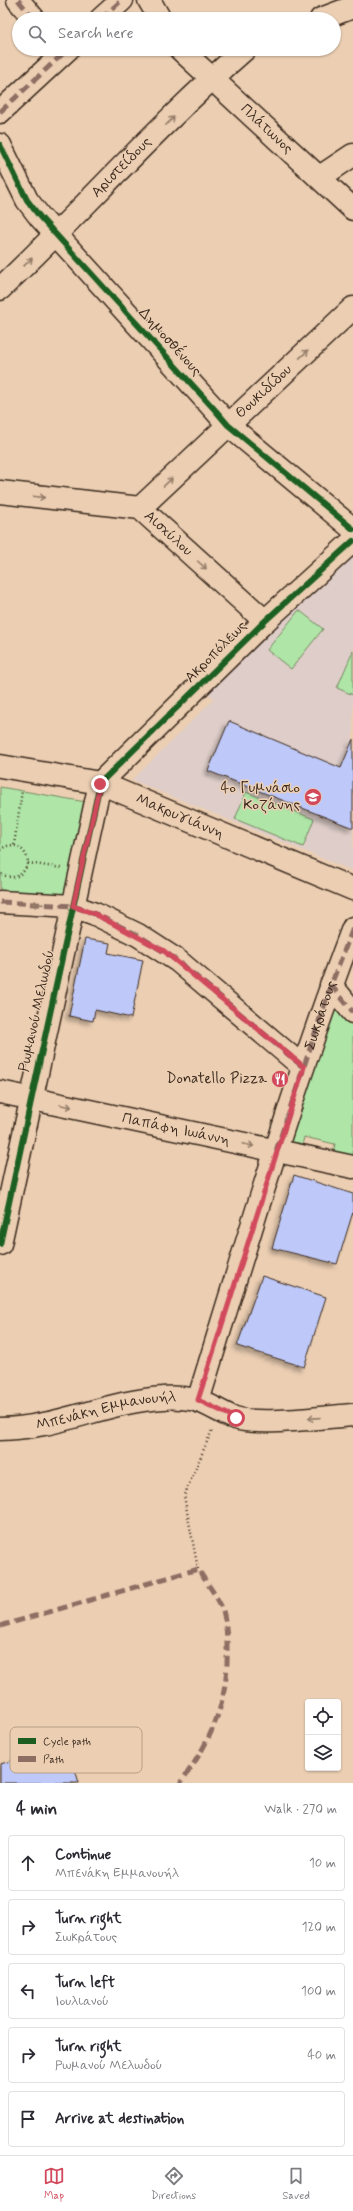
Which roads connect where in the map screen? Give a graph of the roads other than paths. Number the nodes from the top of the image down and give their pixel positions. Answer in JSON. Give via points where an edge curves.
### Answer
{"nodes":[{"id":1,"x":18,"y":0,"type":"edge"},
{"id":2,"x":122,"y":0,"type":"edge"},
{"id":3,"x":149,"y":0,"type":"edge"},
{"id":4,"x":353,"y":6,"type":"edge"},
{"id":5,"x":28,"y":12,"type":"edge"},
{"id":6,"x":109,"y":12,"type":"edge"},
{"id":7,"x":156,"y":12,"type":"edge"},
{"id":8,"x":338,"y":12,"type":"edge"},
{"id":9,"x":59,"y":56,"type":"edge"},
{"id":10,"x":187,"y":56,"type":"edge"},
{"id":11,"x":237,"y":56,"type":"edge"},
{"id":12,"x":211,"y":79,"type":"junction"},
{"id":13,"x":0,"y":112,"type":"edge"},
{"id":14,"x":0,"y":145,"type":"edge"},
{"id":15,"x":353,"y":155,"type":"edge"},
{"id":16,"x":320,"y":177,"type":"junction"},
{"id":17,"x":353,"y":209,"type":"edge"},
{"id":18,"x":56,"y":236,"type":"junction"},
{"id":19,"x":0,"y":289,"type":"edge"},
{"id":20,"x":353,"y":308,"type":"edge"},
{"id":21,"x":228,"y":425,"type":"junction"},
{"id":22,"x":0,"y":492,"type":"edge"},
{"id":23,"x":140,"y":508,"type":"junction"},
{"id":24,"x":353,"y":529,"type":"edge"},
{"id":25,"x":353,"y":541,"type":"edge"},
{"id":26,"x":265,"y":621,"type":"junction"},
{"id":27,"x":0,"y":766,"type":"edge"},
{"id":28,"x":100,"y":784,"type":"junction"},
{"id":29,"x":353,"y":889,"type":"edge"},
{"id":30,"x":0,"y":902,"type":"edge"},
{"id":31,"x":73,"y":906,"type":"junction"},
{"id":32,"x":353,"y":928,"type":"edge"},
{"id":33,"x":331,"y":985,"type":"junction"},
{"id":34,"x":353,"y":1012,"type":"edge"},
{"id":35,"x":304,"y":1067,"type":"junction"},
{"id":36,"x":0,"y":1092,"type":"edge"},
{"id":37,"x":31,"y":1099,"type":"junction"},
{"id":38,"x":276,"y":1150,"type":"junction"},
{"id":39,"x":353,"y":1167,"type":"edge"},
{"id":40,"x":0,"y":1244,"type":"edge"},
{"id":41,"x":198,"y":1400,"type":"junction"},
{"id":42,"x":353,"y":1415,"type":"edge"},
{"id":43,"x":0,"y":1429,"type":"edge"}],
"edges":[{"from":1,"to":5,"type":"street"},
{"from":2,"to":6,"type":"street"},
{"from":3,"to":7,"type":"street"},
{"from":4,"to":8,"type":"street"},
{"from":9,"to":13,"type":"street"},
{"from":10,"to":12,"type":"street","name":"Πλάτωνος"},
{"from":11,"to":12,"type":"street","name":"Αριστείδους"},
{"from":12,"to":16,"type":"street","name":"Πλάτωνος"},
{"from":18,"to":12,"type":"street","name":"Αριστείδους","one_way":true},
{"from":14,"to":18,"type":"street","name":"Δημοσθένους","via":[[27,200]]},
{"from":15,"to":16,"type":"street"},
{"from":16,"to":17,"type":"street","name":"Πλάτωνος"},
{"from":19,"to":18,"type":"street","name":"Αριστείδους","one_way":true},
{"from":18,"to":21,"type":"street","name":"Δημοσθένους"},
{"from":21,"to":20,"type":"street","name":"Θουκιδίδου","one_way":true},
{"from":23,"to":21,"type":"street","name":"Θουκιδίδου","one_way":true},
{"from":21,"to":24,"type":"street","name":"Δημοσθένους"},
{"from":22,"to":23,"type":"street","name":"Αισχύλου","one_way":true},
{"from":23,"to":26,"type":"street","name":"Αισχύλου","one_way":true},
{"from":25,"to":26,"type":"street","name":"Ακροπόλεως"},
{"from":26,"to":28,"type":"street","name":"Ακροπόλεως"},
{"from":27,"to":28,"type":"street","name":"Μακρυγιάννη"},
{"from":28,"to":29,"type":"street","name":"Μακρυγιάννη"},
{"from":28,"to":31,"type":"street","name":"Ρωμανού Μελωδού"},
{"from":31,"to":30,"type":"street","one_way":true},
{"from":31,"to":35,"type":"street","via":[[101,917],[164,951]]},
{"from":31,"to":37,"type":"street","name":"Ρωμανού Μελωδού"},
{"from":32,"to":33,"type":"street","name":"Σωκράτους"},
{"from":33,"to":34,"type":"street"},
{"from":33,"to":35,"type":"street","name":"Σωκράτους"},
{"from":35,"to":38,"type":"street","name":"Σωκράτους"},
{"from":36,"to":37,"type":"street","name":"Παπάφη Ιωάννη"},
{"from":37,"to":38,"type":"street","name":"Παπάφη Ιωάννη","one_way":true},
{"from":37,"to":40,"type":"street","name":"Ρωμανού Μελωδού"},
{"from":38,"to":39,"type":"street","name":"Παπάφη Ιωάννη"},
{"from":38,"to":41,"type":"street","name":"Σωκράτους"},
{"from":42,"to":41,"type":"street","name":"Μπενάκη Εμμανουήλ","one_way":true,"via":[[264,1421],[236,1418]]},
{"from":41,"to":43,"type":"street","name":"Μπενάκη Εμμανουήλ","via":[[164,1398],[128,1402],[63,1420]]}]}
